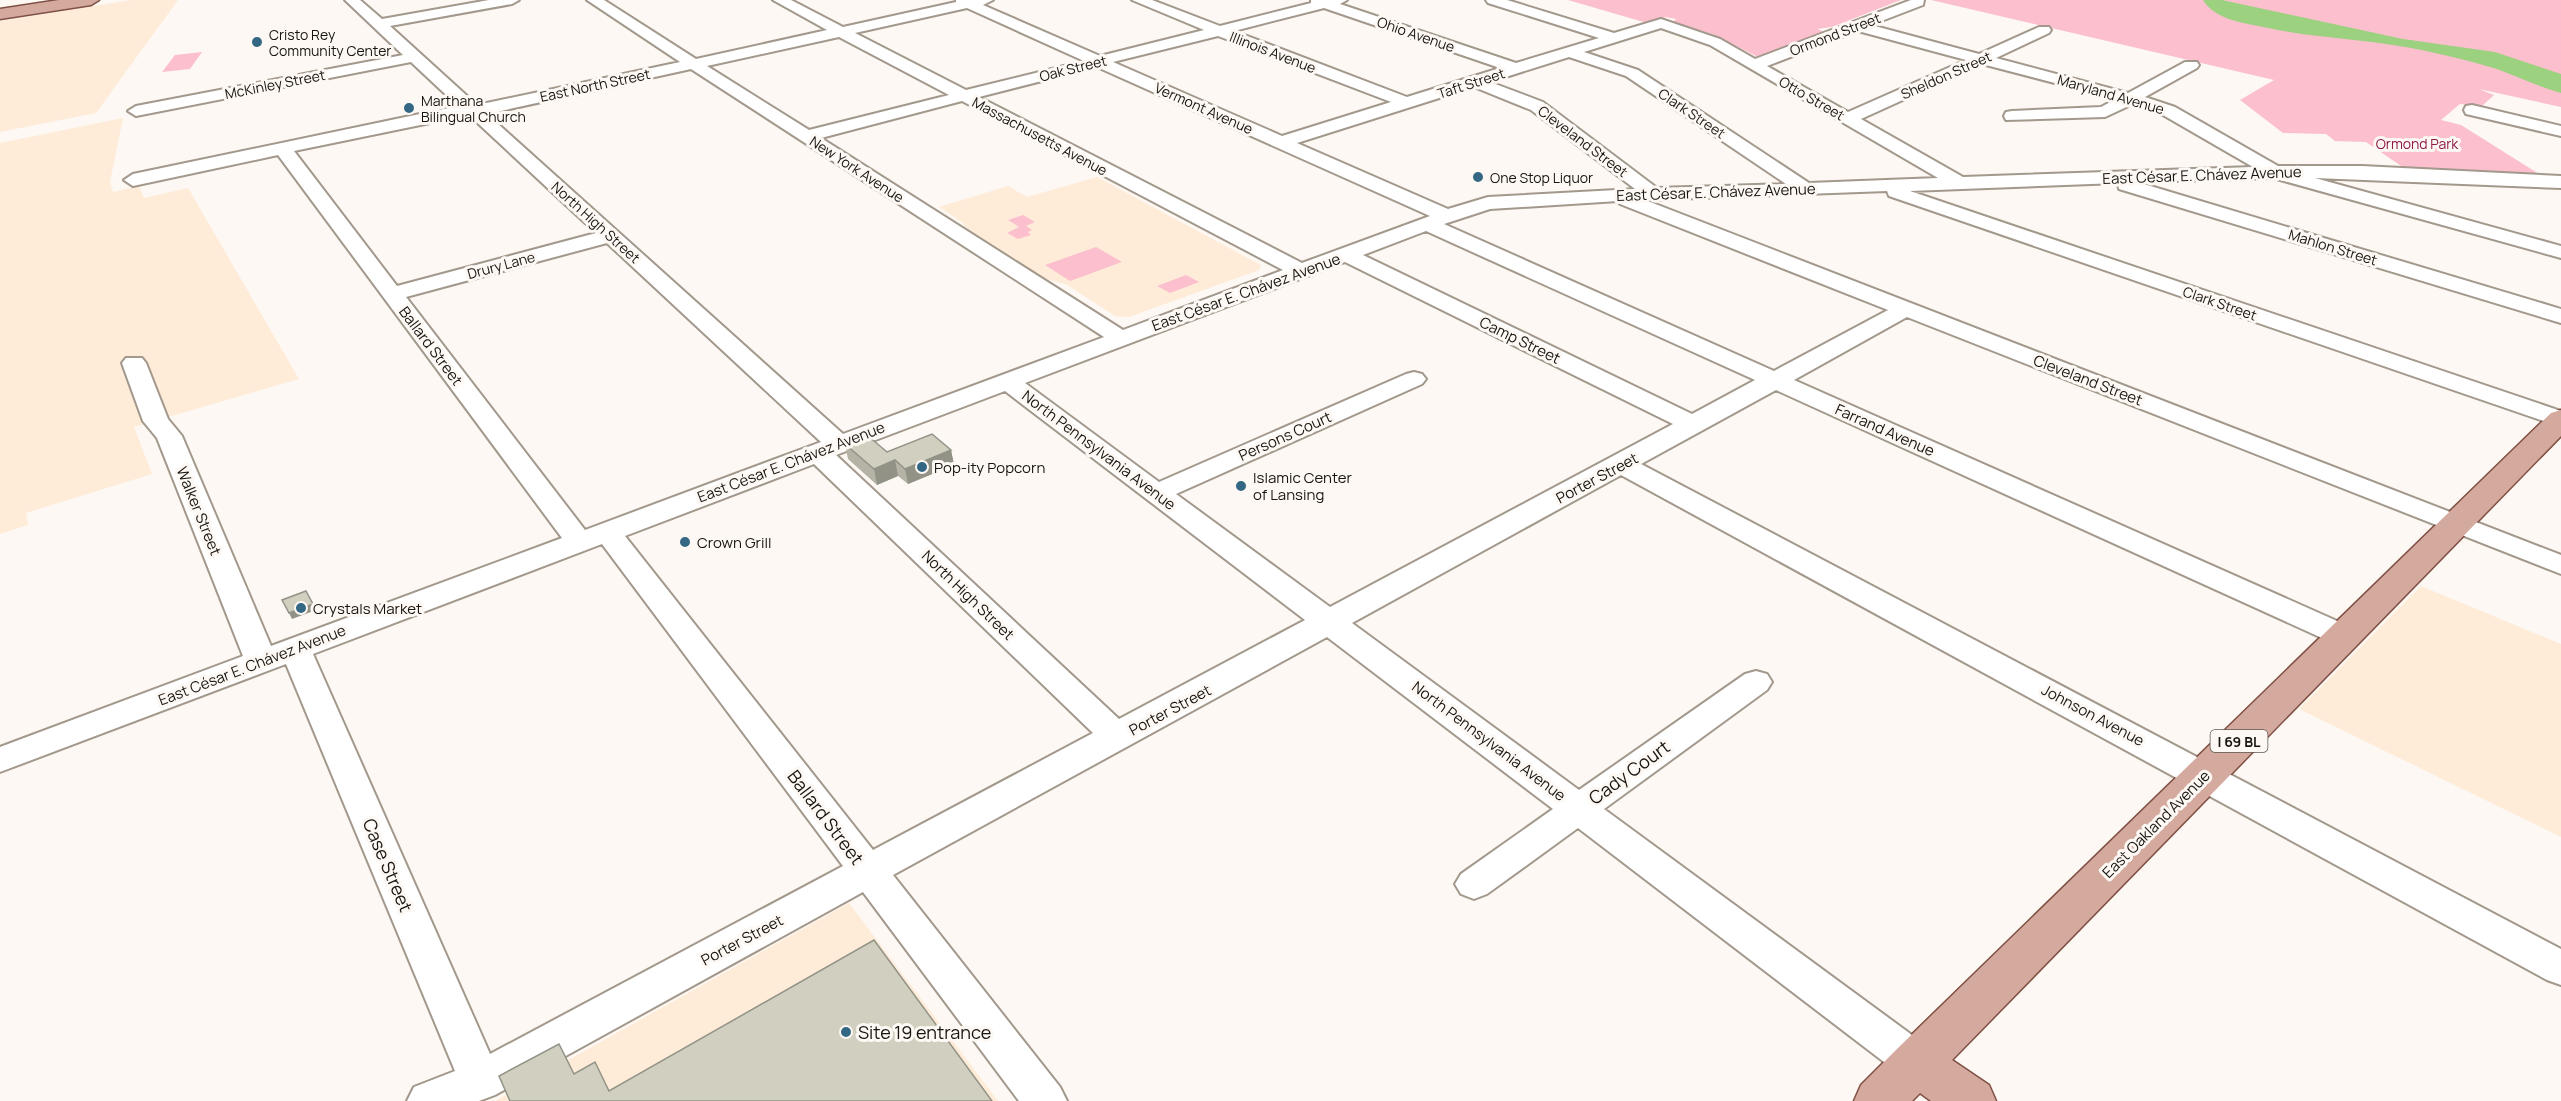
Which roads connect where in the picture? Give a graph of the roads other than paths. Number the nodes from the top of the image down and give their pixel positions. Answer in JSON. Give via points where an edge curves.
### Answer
{"nodes":[{"id":1,"x":91,"y":0,"type":"edge"},
{"id":2,"x":352,"y":0,"type":"edge"},
{"id":3,"x":512,"y":0,"type":"edge"},
{"id":4,"x":594,"y":0,"type":"edge"},
{"id":5,"x":780,"y":0,"type":"edge"},
{"id":6,"x":986,"y":0,"type":"edge"},
{"id":7,"x":1139,"y":0,"type":"edge"},
{"id":8,"x":1493,"y":0,"type":"edge"},
{"id":9,"x":1327,"y":1,"type":"edge"},
{"id":10,"x":964,"y":2,"type":"edge"},
{"id":11,"x":1918,"y":2,"type":"dead end"},
{"id":12,"x":0,"y":14,"type":"edge"},
{"id":13,"x":1661,"y":23,"type":"joint"},
{"id":14,"x":379,"y":24,"type":"junction"},
{"id":15,"x":1857,"y":26,"type":"junction"},
{"id":16,"x":2044,"y":30,"type":"dead end"},
{"id":17,"x":1219,"y":31,"type":"junction"},
{"id":18,"x":841,"y":32,"type":"junction"},
{"id":19,"x":1615,"y":38,"type":"junction"},
{"id":20,"x":1569,"y":52,"type":"junction"},
{"id":21,"x":414,"y":57,"type":"junction"},
{"id":22,"x":1982,"y":59,"type":"junction"},
{"id":23,"x":1099,"y":62,"type":"junction"},
{"id":24,"x":693,"y":64,"type":"junction"},
{"id":25,"x":1752,"y":64,"type":"junction"},
{"id":26,"x":2191,"y":65,"type":"dead end"},
{"id":27,"x":1517,"y":69,"type":"junction"},
{"id":28,"x":1476,"y":82,"type":"junction"},
{"id":29,"x":964,"y":96,"type":"junction"},
{"id":30,"x":2130,"y":98,"type":"junction"},
{"id":31,"x":1407,"y":103,"type":"junction"},
{"id":32,"x":472,"y":109,"type":"junction"},
{"id":33,"x":2472,"y":110,"type":"dead end"},
{"id":34,"x":136,"y":111,"type":"dead end"},
{"id":35,"x":2012,"y":116,"type":"dead end"},
{"id":36,"x":1846,"y":117,"type":"junction"},
{"id":37,"x":2561,"y":131,"type":"edge"},
{"id":38,"x":806,"y":136,"type":"junction"},
{"id":39,"x":1282,"y":142,"type":"junction"},
{"id":40,"x":282,"y":148,"type":"junction"},
{"id":41,"x":2274,"y":172,"type":"junction"},
{"id":42,"x":2105,"y":178,"type":"junction"},
{"id":43,"x":133,"y":180,"type":"dead end"},
{"id":44,"x":2561,"y":182,"type":"edge"},
{"id":45,"x":1959,"y":183,"type":"junction"},
{"id":46,"x":1878,"y":186,"type":"junction"},
{"id":47,"x":1806,"y":189,"type":"junction"},
{"id":48,"x":1653,"y":194,"type":"junction"},
{"id":49,"x":1614,"y":196,"type":"junction"},
{"id":50,"x":1437,"y":220,"type":"junction"},
{"id":51,"x":610,"y":236,"type":"junction"},
{"id":52,"x":2561,"y":252,"type":"edge"},
{"id":53,"x":1346,"y":254,"type":"junction"},
{"id":54,"x":1301,"y":271,"type":"junction"},
{"id":55,"x":392,"y":294,"type":"junction"},
{"id":56,"x":1906,"y":309,"type":"junction"},
{"id":57,"x":2561,"y":316,"type":"edge"},
{"id":58,"x":1121,"y":338,"type":"junction"},
{"id":59,"x":134,"y":363,"type":"dead end"},
{"id":60,"x":1414,"y":379,"type":"dead end"},
{"id":61,"x":1007,"y":381,"type":"junction"},
{"id":62,"x":1776,"y":381,"type":"junction"},
{"id":63,"x":2561,"y":419,"type":"edge"},
{"id":64,"x":1694,"y":425,"type":"junction"},
{"id":65,"x":829,"y":448,"type":"junction"},
{"id":66,"x":1623,"y":465,"type":"junction"},
{"id":67,"x":1156,"y":493,"type":"junction"},
{"id":68,"x":2457,"y":524,"type":"junction"},
{"id":69,"x":594,"y":537,"type":"junction"},
{"id":70,"x":2561,"y":565,"type":"edge"},
{"id":71,"x":1330,"y":623,"type":"junction"},
{"id":72,"x":2344,"y":636,"type":"junction"},
{"id":73,"x":295,"y":648,"type":"junction"},
{"id":74,"x":261,"y":661,"type":"junction"},
{"id":75,"x":1756,"y":682,"type":"dead end"},
{"id":76,"x":1118,"y":738,"type":"junction"},
{"id":77,"x":0,"y":760,"type":"edge"},
{"id":78,"x":2205,"y":776,"type":"junction"},
{"id":79,"x":1579,"y":808,"type":"junction"},
{"id":80,"x":868,"y":872,"type":"junction"},
{"id":81,"x":1474,"y":884,"type":"dead end"},
{"id":82,"x":2561,"y":968,"type":"edge"},
{"id":83,"x":1916,"y":1062,"type":"junction"},
{"id":84,"x":480,"y":1081,"type":"junction"},
{"id":85,"x":429,"y":1101,"type":"edge"},
{"id":86,"x":1045,"y":1101,"type":"edge"},
{"id":87,"x":1879,"y":1101,"type":"edge"},
{"id":88,"x":1971,"y":1101,"type":"edge"}],
"edges":[{"from":1,"to":12,"type":"main road"},
{"from":2,"to":14,"type":"street","name":"North High Street"},
{"from":3,"to":14,"type":"street"},
{"from":4,"to":24,"type":"street","name":"New York Avenue"},
{"from":5,"to":18,"type":"street","name":"Massachusetts Avenue"},
{"from":6,"to":10,"type":"street","name":"East North Street"},
{"from":7,"to":17,"type":"street","name":"Illinois Avenue"},
{"from":8,"to":19,"type":"street"},
{"from":9,"to":17,"type":"street","name":"Oak Street"},
{"from":9,"to":27,"type":"street","name":"Ohio Avenue"},
{"from":10,"to":18,"type":"street","name":"East North Street"},
{"from":10,"to":23,"type":"street","name":"Vermont Avenue"},
{"from":11,"to":15,"type":"street","name":"Ormond Street"},
{"from":13,"to":19,"type":"street","name":"Taft Street"},
{"from":13,"to":25,"type":"street","name":"Otto Street","via":[[1705,37]]},
{"from":14,"to":21,"type":"street","name":"North High Street"},
{"from":15,"to":22,"type":"street","name":"Maryland Avenue"},
{"from":15,"to":25,"type":"street","name":"Ormond Street"},
{"from":16,"to":22,"type":"street","name":"Sheldon Street"},
{"from":17,"to":23,"type":"street","name":"Oak Street"},
{"from":17,"to":31,"type":"street","name":"Illinois Avenue"},
{"from":18,"to":24,"type":"street","name":"East North Street"},
{"from":18,"to":29,"type":"street","name":"Massachusetts Avenue"},
{"from":19,"to":20,"type":"street","name":"Taft Street"},
{"from":20,"to":27,"type":"street","name":"Taft Street"},
{"from":20,"to":47,"type":"street","name":"Clark Street","via":[[1632,73]]},
{"from":21,"to":32,"type":"street","name":"North High Street"},
{"from":21,"to":34,"type":"street","name":"McKinley Street"},
{"from":22,"to":30,"type":"street","name":"Maryland Avenue"},
{"from":22,"to":36,"type":"street","name":"Sheldon Street"},
{"from":23,"to":29,"type":"street","name":"Oak Street"},
{"from":23,"to":39,"type":"street","name":"Vermont Avenue"},
{"from":24,"to":32,"type":"street","name":"East North Street"},
{"from":24,"to":38,"type":"street","name":"New York Avenue"},
{"from":25,"to":36,"type":"street","name":"Otto Street"},
{"from":26,"to":30,"type":"street"},
{"from":27,"to":28,"type":"street","name":"Taft Street"},
{"from":28,"to":31,"type":"street","name":"Taft Street"},
{"from":28,"to":48,"type":"street","name":"Cleveland Street","via":[[1537,106]]},
{"from":29,"to":38,"type":"street","name":"Oak Street"},
{"from":29,"to":54,"type":"street","name":"Massachusetts Avenue"},
{"from":30,"to":35,"type":"street","via":[[2098,113]]},
{"from":30,"to":41,"type":"street","name":"Maryland Avenue","via":[[2169,111]]},
{"from":31,"to":39,"type":"street","name":"Taft Street"},
{"from":32,"to":40,"type":"street","name":"East North Street"},
{"from":32,"to":51,"type":"street","name":"North High Street"},
{"from":33,"to":37,"type":"street"},
{"from":36,"to":45,"type":"street","name":"Otto Street"},
{"from":38,"to":58,"type":"street","name":"New York Avenue"},
{"from":39,"to":50,"type":"street","name":"Vermont Avenue"},
{"from":40,"to":43,"type":"street","name":"East North Street"},
{"from":40,"to":55,"type":"street","name":"Ballard Street"},
{"from":41,"to":42,"type":"street","name":"East César E. Chávez Avenue"},
{"from":41,"to":44,"type":"street","name":"East César E. Chávez Avenue","via":[[2362,172]]},
{"from":41,"to":52,"type":"street","name":"Maryland Avenue"},
{"from":42,"to":45,"type":"street","name":"East César E. Chávez Avenue"},
{"from":42,"to":57,"type":"street","name":"Mahlon Street"},
{"from":45,"to":46,"type":"street","name":"East César E. Chávez Avenue"},
{"from":46,"to":47,"type":"street","name":"East César E. Chávez Avenue"},
{"from":46,"to":63,"type":"street","name":"Clark Street"},
{"from":47,"to":48,"type":"street","name":"East César E. Chávez Avenue"},
{"from":48,"to":49,"type":"street","name":"East César E. Chávez Avenue"},
{"from":49,"to":50,"type":"street","name":"East César E. Chávez Avenue","via":[[1517,199],[1474,207]]},
{"from":49,"to":56,"type":"street","name":"Cleveland Street"},
{"from":50,"to":53,"type":"street","name":"East César E. Chávez Avenue"},
{"from":50,"to":62,"type":"street","name":"Farrand Avenue"},
{"from":51,"to":55,"type":"street","name":"Drury Lane"},
{"from":51,"to":65,"type":"street","name":"North High Street"},
{"from":53,"to":54,"type":"street","name":"East César E. Chávez Avenue"},
{"from":53,"to":64,"type":"street","name":"Camp Street"},
{"from":54,"to":58,"type":"street","name":"East César E. Chávez Avenue"},
{"from":55,"to":69,"type":"street","name":"Ballard Street"},
{"from":56,"to":62,"type":"street","name":"Porter Street"},
{"from":56,"to":68,"type":"street","name":"Cleveland Street"},
{"from":58,"to":61,"type":"street","name":"East César E. Chávez Avenue"},
{"from":59,"to":74,"type":"street","name":"Walker Street","via":[[156,421],[169,436]]},
{"from":60,"to":67,"type":"street","name":"Persons Court"},
{"from":61,"to":65,"type":"street","name":"East César E. Chávez Avenue"},
{"from":61,"to":67,"type":"street","name":"North Pennsylvania Avenue"},
{"from":62,"to":64,"type":"street","name":"Porter Street"},
{"from":62,"to":72,"type":"street","name":"Farrand Avenue"},
{"from":63,"to":68,"type":"main road","name":"East Oakland Avenue","number":"I 69 BL"},
{"from":64,"to":66,"type":"street","name":"Porter Street"},
{"from":65,"to":69,"type":"street","name":"East César E. Chávez Avenue"},
{"from":65,"to":76,"type":"street","name":"North High Street"},
{"from":66,"to":71,"type":"street","name":"Porter Street"},
{"from":66,"to":78,"type":"street","name":"Johnson Avenue"},
{"from":67,"to":71,"type":"street","name":"North Pennsylvania Avenue"},
{"from":68,"to":70,"type":"street","name":"Cleveland Street"},
{"from":68,"to":72,"type":"main road","name":"East Oakland Avenue","number":"I 69 BL"},
{"from":69,"to":73,"type":"street","name":"East César E. Chávez Avenue"},
{"from":69,"to":80,"type":"street","name":"Ballard Street"},
{"from":71,"to":76,"type":"street","name":"Porter Street"},
{"from":71,"to":79,"type":"street","name":"North Pennsylvania Avenue"},
{"from":72,"to":78,"type":"main road","name":"East Oakland Avenue","number":"I 69 BL"},
{"from":73,"to":74,"type":"street","name":"East César E. Chávez Avenue"},
{"from":73,"to":84,"type":"street","name":"Case Street"},
{"from":74,"to":77,"type":"street","name":"East César E. Chávez Avenue"},
{"from":75,"to":79,"type":"street","name":"Cady Court"},
{"from":76,"to":80,"type":"street","name":"Porter Street"},
{"from":78,"to":82,"type":"street","name":"Johnson Avenue"},
{"from":78,"to":83,"type":"main road","name":"East Oakland Avenue","number":"I 69 BL"},
{"from":79,"to":81,"type":"street","name":"Cady Court"},
{"from":79,"to":83,"type":"street","name":"North Pennsylvania Avenue"},
{"from":80,"to":84,"type":"street","name":"Porter Street"},
{"from":80,"to":86,"type":"street","name":"Ballard Street"},
{"from":83,"to":87,"type":"main road","name":"East Oakland Avenue","number":"I 69 BL"},
{"from":83,"to":88,"type":"main road","name":"North Pennsylvania Avenue"},
{"from":84,"to":85,"type":"street","name":"Porter Street"}]}
